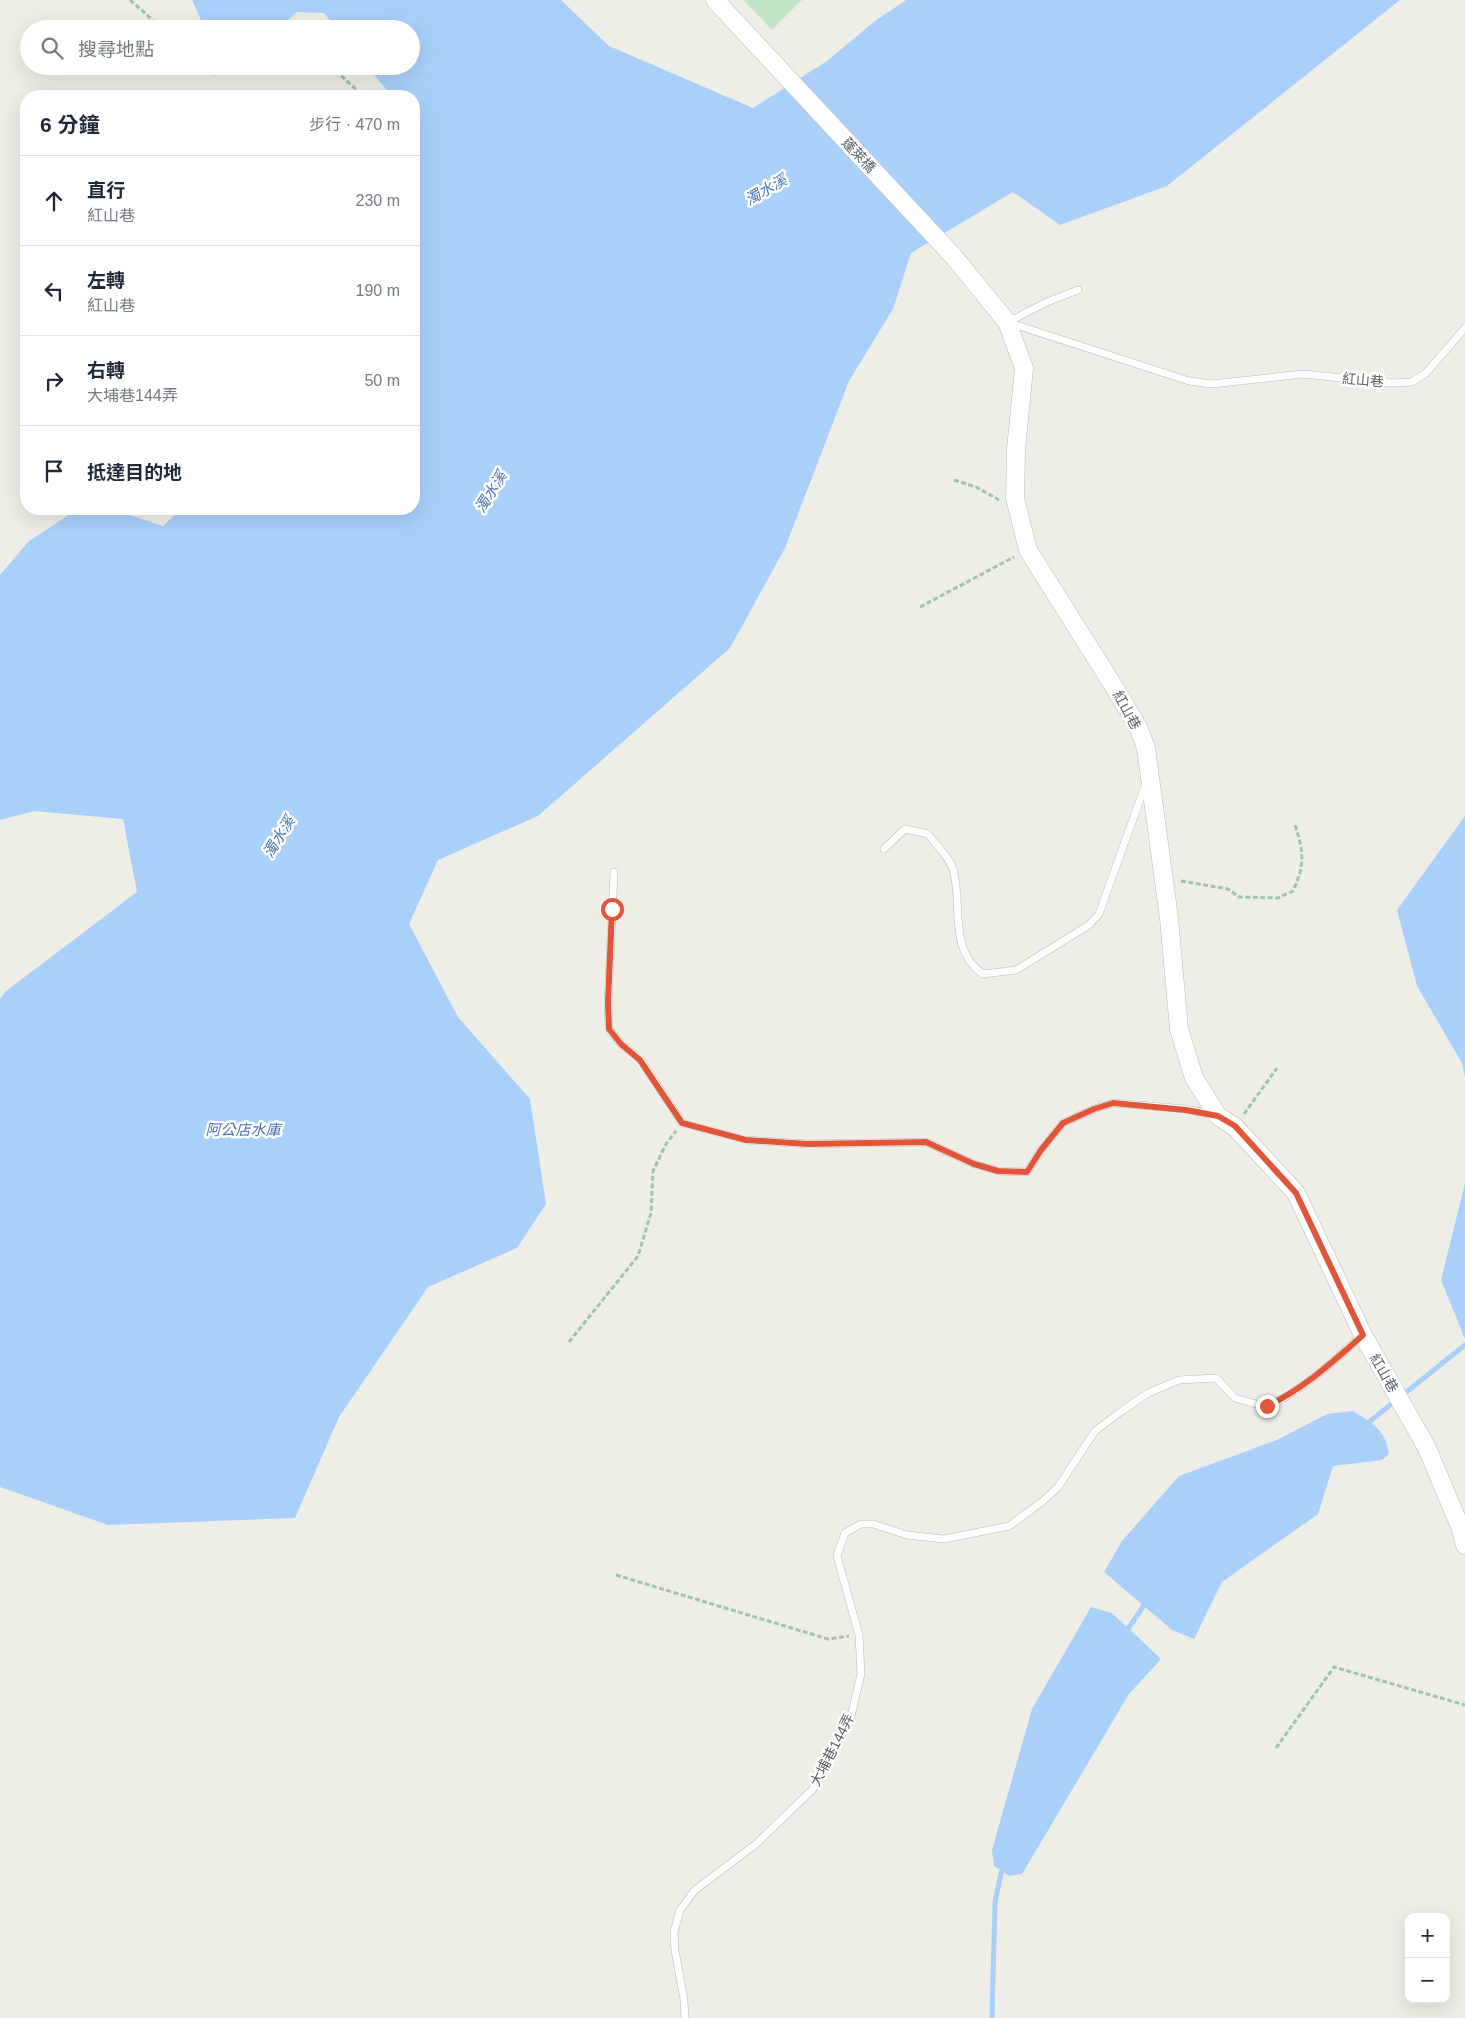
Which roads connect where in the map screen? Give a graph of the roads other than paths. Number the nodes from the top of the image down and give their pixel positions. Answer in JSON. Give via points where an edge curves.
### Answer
{"nodes":[{"id":1,"x":715,"y":0,"type":"edge"},
{"id":2,"x":954,"y":257,"type":"joint"},
{"id":3,"x":1078,"y":290,"type":"dead end"},
{"id":4,"x":1007,"y":322,"type":"junction"},
{"id":5,"x":1465,"y":328,"type":"edge"},
{"id":6,"x":1149,"y":776,"type":"junction"},
{"id":7,"x":884,"y":849,"type":"dead end"},
{"id":8,"x":614,"y":872,"type":"dead end"},
{"id":9,"x":1218,"y":1116,"type":"junction"},
{"id":10,"x":1363,"y":1335,"type":"junction"},
{"id":11,"x":1464,"y":1534,"type":"edge"},
{"id":12,"x":685,"y":2018,"type":"edge"}],
"edges":[{"from":1,"to":2,"type":"street","name":"蓬萊橋"},
{"from":2,"to":4,"type":"street","name":"紅山巷"},
{"from":3,"to":4,"type":"lane"},
{"from":4,"to":5,"type":"lane","name":"紅山巷","via":[[1189,381],[1212,384],[1303,374],[1391,383],[1412,382],[1436,363]]},
{"from":4,"to":6,"type":"street","name":"紅山巷","via":[[1024,368],[1015,498],[1028,550],[1139,730],[1146,748]]},
{"from":6,"to":7,"type":"lane","via":[[1099,914],[1089,925],[1016,970],[983,974],[975,969],[960,941],[954,871],[928,834],[905,829]]},
{"from":6,"to":9,"type":"street","name":"紅山巷","via":[[1164,878],[1179,1029],[1194,1078]]},
{"from":8,"to":9,"type":"lane","name":"紅山巷","via":[[609,1029],[640,1060],[682,1123],[746,1140],[808,1144],[926,1142],[974,1164],[998,1171],[1027,1172],[1063,1123],[1113,1103]]},
{"from":9,"to":10,"type":"street","name":"紅山巷","via":[[1235,1126],[1296,1193]]},
{"from":10,"to":11,"type":"street","name":"紅山巷","via":[[1427,1448]]},
{"from":10,"to":12,"type":"lane","name":"大埔巷144弄","via":[[1315,1378],[1267,1406],[1235,1398],[1216,1378],[1180,1380],[1148,1393],[1095,1431],[1058,1487],[1009,1526],[944,1539],[908,1535],[873,1524],[852,1527],[845,1533],[838,1556],[859,1635],[861,1674],[858,1697],[813,1789],[756,1844],[695,1890],[680,1910],[674,1932]]}]}
